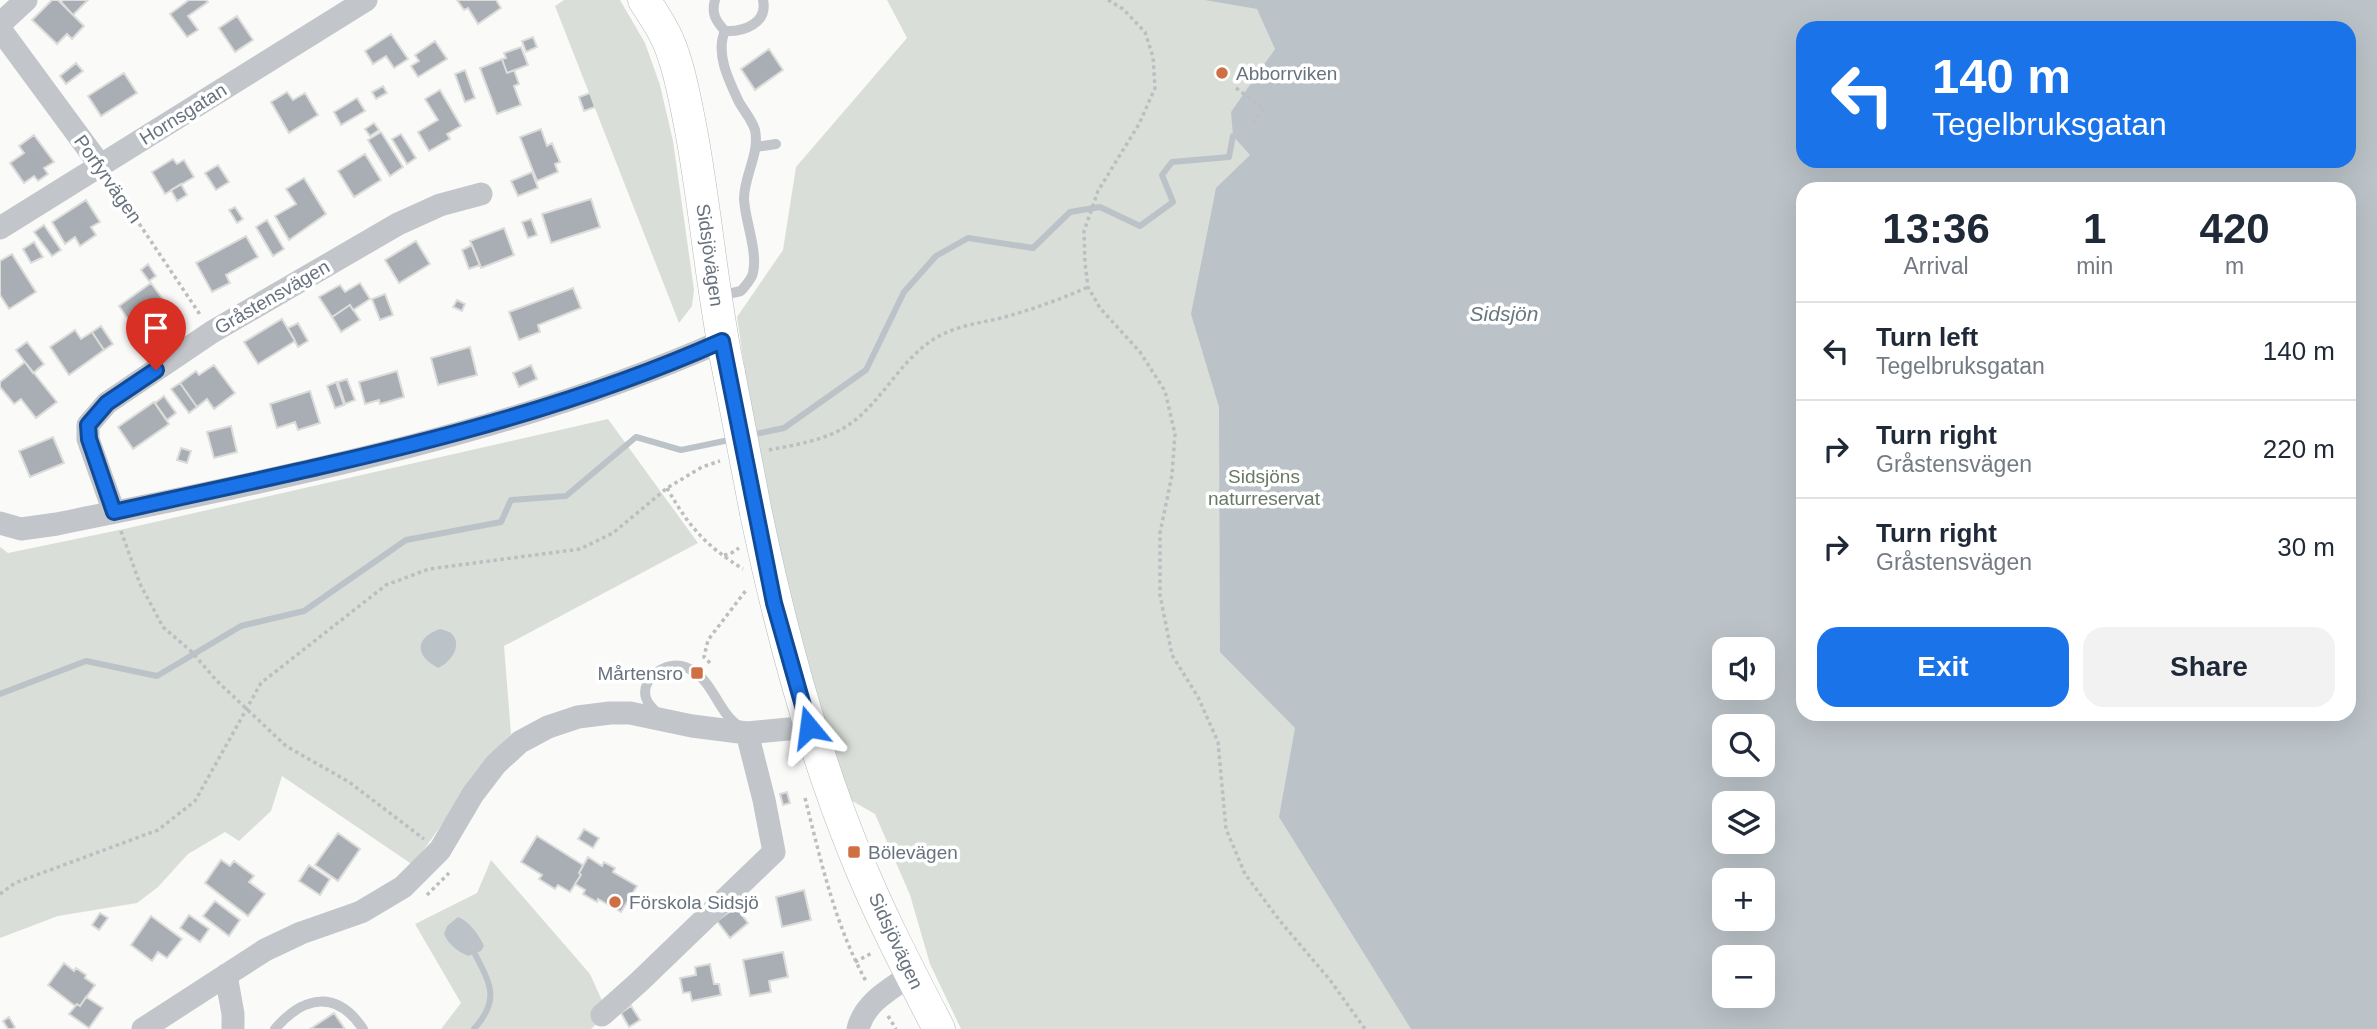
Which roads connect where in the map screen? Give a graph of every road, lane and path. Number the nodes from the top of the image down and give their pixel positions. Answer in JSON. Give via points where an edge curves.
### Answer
{"nodes":[{"id":1,"x":26,"y":0,"type":"edge"},
{"id":2,"x":366,"y":0,"type":"edge"},
{"id":3,"x":644,"y":0,"type":"edge"},
{"id":4,"x":715,"y":0,"type":"edge"},
{"id":5,"x":763,"y":0,"type":"edge"},
{"id":6,"x":1108,"y":0,"type":"edge"},
{"id":7,"x":0,"y":26,"type":"edge"},
{"id":8,"x":725,"y":31,"type":"junction"},
{"id":9,"x":1236,"y":88,"type":"dead end"},
{"id":10,"x":1252,"y":123,"type":"dead end"},
{"id":11,"x":776,"y":144,"type":"dead end"},
{"id":12,"x":756,"y":147,"type":"junction"},
{"id":13,"x":100,"y":165,"type":"junction"},
{"id":14,"x":481,"y":194,"type":"dead end"},
{"id":15,"x":0,"y":228,"type":"edge"},
{"id":16,"x":1088,"y":287,"type":"junction"},
{"id":17,"x":716,"y":296,"type":"junction"},
{"id":18,"x":212,"y":332,"type":"junction"},
{"id":19,"x":722,"y":341,"type":"junction"},
{"id":20,"x":758,"y":453,"type":"dead end"},
{"id":21,"x":723,"y":460,"type":"dead end"},
{"id":22,"x":667,"y":488,"type":"junction"},
{"id":23,"x":114,"y":512,"type":"junction"},
{"id":24,"x":0,"y":523,"type":"edge"},
{"id":25,"x":752,"y":575,"type":"dead end"},
{"id":26,"x":749,"y":582,"type":"dead end"},
{"id":27,"x":713,"y":668,"type":"dead end"},
{"id":28,"x":247,"y":708,"type":"junction"},
{"id":29,"x":664,"y":720,"type":"junction"},
{"id":30,"x":809,"y":727,"type":"junction"},
{"id":31,"x":747,"y":733,"type":"junction"},
{"id":32,"x":447,"y":859,"type":"junction"},
{"id":33,"x":0,"y":894,"type":"edge"},
{"id":34,"x":421,"y":899,"type":"dead end"},
{"id":35,"x":226,"y":975,"type":"junction"},
{"id":36,"x":911,"y":975,"type":"junction"},
{"id":37,"x":602,"y":1015,"type":"dead end"},
{"id":38,"x":143,"y":1029,"type":"edge"},
{"id":39,"x":233,"y":1029,"type":"edge"},
{"id":40,"x":275,"y":1029,"type":"edge"},
{"id":41,"x":363,"y":1029,"type":"edge"},
{"id":42,"x":858,"y":1029,"type":"edge"},
{"id":43,"x":939,"y":1029,"type":"edge"},
{"id":44,"x":1364,"y":1029,"type":"edge"}],
"edges":[{"from":1,"to":7,"type":"street"},
{"from":2,"to":13,"type":"street","name":"Hornsgatan"},
{"from":3,"to":17,"type":"main road","name":"Sidsjövägen","via":[[674,54],[700,181]]},
{"from":4,"to":8,"type":"lane","via":[[714,19]]},
{"from":5,"to":8,"type":"lane","via":[[761,17],[752,26]]},
{"from":6,"to":16,"type":"path","via":[[1145,32],[1155,88],[1098,191],[1084,232]]},
{"from":7,"to":13,"type":"street","name":"Porfyrvägen"},
{"from":8,"to":12,"type":"lane","via":[[720,43],[724,65],[754,128]]},
{"from":9,"to":10,"type":"path","via":[[1264,109]]},
{"from":11,"to":12,"type":"lane"},
{"from":12,"to":17,"type":"lane","via":[[744,197],[753,275],[741,291]]},
{"from":13,"to":15,"type":"street","name":"Hornsgatan"},
{"from":13,"to":18,"type":"path","name":"Porfyrvägen"},
{"from":14,"to":18,"type":"street","name":"Gråstensvägen","via":[[397,224]]},
{"from":16,"to":20,"type":"path","via":[[940,336],[916,353],[854,422],[822,439]]},
{"from":16,"to":44,"type":"path","via":[[1165,391],[1175,434],[1160,533],[1160,595],[1171,655],[1198,697],[1218,742],[1226,829],[1245,874],[1331,980]]},
{"from":17,"to":19,"type":"main road","name":"Sidsjövägen"},
{"from":18,"to":23,"type":"street","name":"Gråstensvägen","via":[[107,403],[88,425]]},
{"from":19,"to":23,"type":"street","via":[[510,419],[342,463]]},
{"from":19,"to":30,"type":"main road","name":"Sidsjövägen","bridge":true,"via":[[774,603]]},
{"from":21,"to":22,"type":"path"},
{"from":22,"to":25,"type":"path","via":[[685,520],[705,542]]},
{"from":22,"to":28,"type":"path","via":[[613,533],[580,550],[429,569],[386,585],[261,682]]},
{"from":23,"to":24,"type":"street","via":[[21,529]]},
{"from":23,"to":28,"type":"path","via":[[140,584],[163,627]]},
{"from":26,"to":27,"type":"path","via":[[708,640],[704,657]]},
{"from":28,"to":32,"type":"path","via":[[286,746],[349,782]]},
{"from":28,"to":33,"type":"path","via":[[195,801],[158,830],[15,883]]},
{"from":29,"to":31,"type":"street"},
{"from":29,"to":31,"type":"lane","via":[[649,705],[646,687],[660,670],[684,666],[708,684],[727,716]]},
{"from":29,"to":32,"type":"street","via":[[610,713],[578,717],[537,732],[510,750],[488,773]]},
{"from":30,"to":31,"type":"street"},
{"from":30,"to":36,"type":"main road","name":"Sidsjövägen","via":[[854,852]]},
{"from":31,"to":37,"type":"street","via":[[774,852]]},
{"from":32,"to":34,"type":"path","via":[[442,882]]},
{"from":32,"to":35,"type":"street","via":[[372,906],[285,939]]},
{"from":35,"to":38,"type":"street"},
{"from":35,"to":39,"type":"street"},
{"from":36,"to":42,"type":"street","via":[[866,1009]]},
{"from":36,"to":43,"type":"main road","name":"Sidsjövägen"},
{"from":40,"to":41,"type":"lane","via":[[303,1006],[327,1001],[346,1009]]}]}
